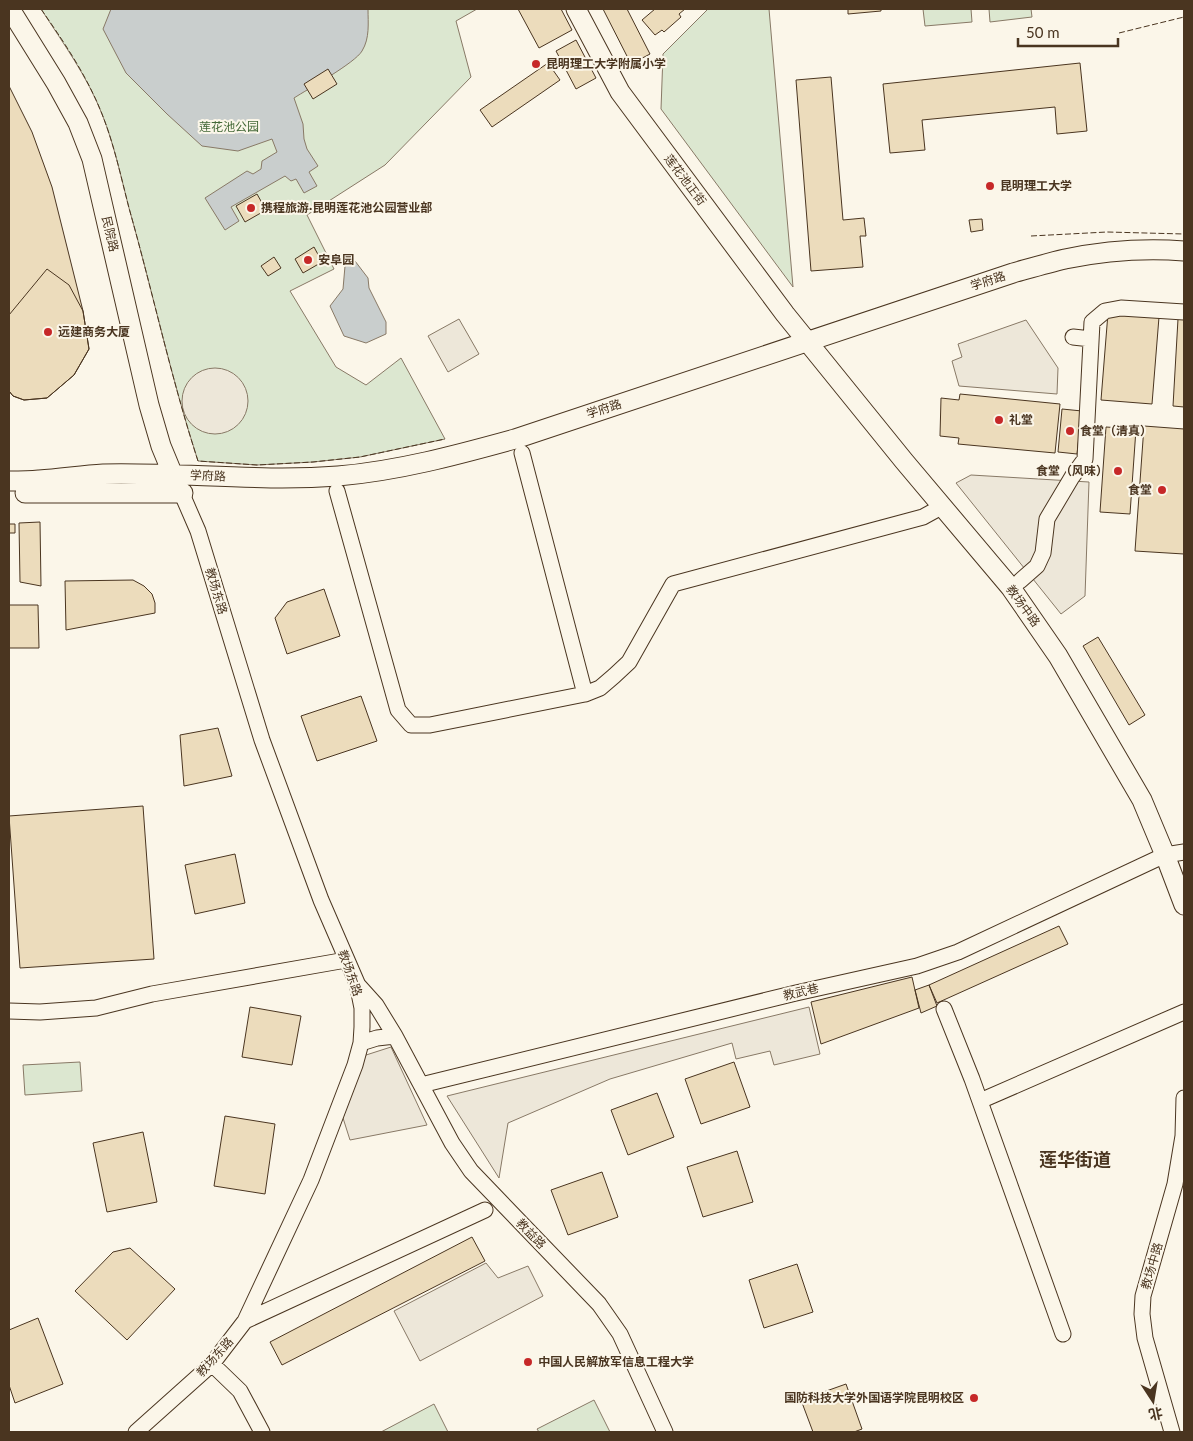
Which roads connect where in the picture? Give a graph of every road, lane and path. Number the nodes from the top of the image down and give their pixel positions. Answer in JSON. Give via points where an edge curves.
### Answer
{"nodes":[{"id":1,"x":10,"y":9,"type":"edge"},
{"id":2,"x":576,"y":9,"type":"edge"},
{"id":3,"x":1184,"y":251,"type":"edge"},
{"id":4,"x":1184,"y":312,"type":"edge"},
{"id":5,"x":1073,"y":337,"type":"dead end"},
{"id":6,"x":1091,"y":339,"type":"junction"},
{"id":7,"x":808,"y":342,"type":"junction"},
{"id":8,"x":522,"y":453,"type":"dead end"},
{"id":9,"x":173,"y":475,"type":"junction"},
{"id":10,"x":9,"y":481,"type":"edge"},
{"id":11,"x":337,"y":491,"type":"dead end"},
{"id":12,"x":9,"y":493,"type":"edge"},
{"id":13,"x":182,"y":493,"type":"junction"},
{"id":14,"x":943,"y":506,"type":"junction"},
{"id":15,"x":1020,"y":581,"type":"dead end"},
{"id":16,"x":584,"y":694,"type":"junction"},
{"id":17,"x":1184,"y":852,"type":"edge"},
{"id":18,"x":1165,"y":855,"type":"junction"},
{"id":19,"x":1184,"y":905,"type":"edge"},
{"id":20,"x":346,"y":960,"type":"junction"},
{"id":21,"x":357,"y":983,"type":"junction"},
{"id":22,"x":944,"y":1009,"type":"dead end"},
{"id":23,"x":9,"y":1012,"type":"edge"},
{"id":24,"x":1184,"y":1012,"type":"edge"},
{"id":25,"x":395,"y":1036,"type":"junction"},
{"id":26,"x":361,"y":1042,"type":"junction"},
{"id":27,"x":421,"y":1085,"type":"junction"},
{"id":28,"x":1184,"y":1098,"type":"edge"},
{"id":29,"x":980,"y":1101,"type":"junction"},
{"id":30,"x":485,"y":1210,"type":"dead end"},
{"id":31,"x":246,"y":1321,"type":"junction"},
{"id":32,"x":1064,"y":1334,"type":"dead end"},
{"id":33,"x":212,"y":1364,"type":"junction"},
{"id":34,"x":136,"y":1432,"type":"edge"},
{"id":35,"x":262,"y":1432,"type":"edge"},
{"id":36,"x":665,"y":1432,"type":"edge"},
{"id":37,"x":1172,"y":1432,"type":"edge"}],
"edges":[{"from":1,"to":9,"type":"main road","name":"民院路","via":[[78,123],[92,159],[149,405]]},
{"from":2,"to":7,"type":"main road","name":"莲花池正街","via":[[620,92]]},
{"from":3,"to":7,"type":"main road","name":"学府路","via":[[1134,250],[1065,259]]},
{"from":4,"to":6,"type":"street","via":[[1121,308],[1105,311],[1092,322]]},
{"from":5,"to":6,"type":"street"},
{"from":6,"to":15,"type":"street","via":[[1085,459],[1047,519],[1043,553],[1037,566]]},
{"from":7,"to":9,"type":"main road","name":"学府路","via":[[524,436],[447,457],[338,476]]},
{"from":7,"to":14,"type":"main road","name":"教场中路"},
{"from":8,"to":16,"type":"street"},
{"from":9,"to":10,"type":"main road","name":"学府路","via":[[102,474]]},
{"from":9,"to":13,"type":"street","name":"教场东路"},
{"from":11,"to":16,"type":"street","via":[[398,710],[410,725],[430,725]]},
{"from":12,"to":13,"type":"main road","name":"学府路"},
{"from":13,"to":20,"type":"street","name":"教场东路","via":[[198,531],[262,740]]},
{"from":14,"to":16,"type":"street","via":[[923,517],[673,584],[629,662],[600,688]]},
{"from":14,"to":18,"type":"main road","name":"教场中路","via":[[1011,588],[1058,656],[1142,800]]},
{"from":17,"to":18,"type":"street","name":"教武巷"},
{"from":18,"to":19,"type":"main road","name":"教场中路"},
{"from":18,"to":27,"type":"street","name":"教武巷","via":[[958,952],[917,966]]},
{"from":20,"to":21,"type":"street","name":"教场东路"},
{"from":20,"to":23,"type":"street","via":[[152,994],[96,1008]]},
{"from":21,"to":25,"type":"street","name":"教益路","via":[[376,1005]]},
{"from":21,"to":26,"type":"street","name":"教场东路","via":[[362,1008]]},
{"from":22,"to":29,"type":"street"},
{"from":24,"to":29,"type":"street"},
{"from":25,"to":26,"type":"street"},
{"from":25,"to":27,"type":"street","name":"教益路"},
{"from":26,"to":31,"type":"street","name":"教场东路","via":[[311,1180]]},
{"from":27,"to":36,"type":"street","name":"教益路","via":[[471,1171],[599,1304],[620,1334]]},
{"from":28,"to":37,"type":"street","name":"教场中路","via":[[1183,1136],[1175,1184],[1143,1296],[1142,1314]]},
{"from":29,"to":32,"type":"street"},
{"from":30,"to":31,"type":"street"},
{"from":31,"to":33,"type":"street","name":"教场东路"},
{"from":33,"to":34,"type":"street","name":"教场东路"},
{"from":33,"to":35,"type":"street","via":[[240,1391]]}]}
